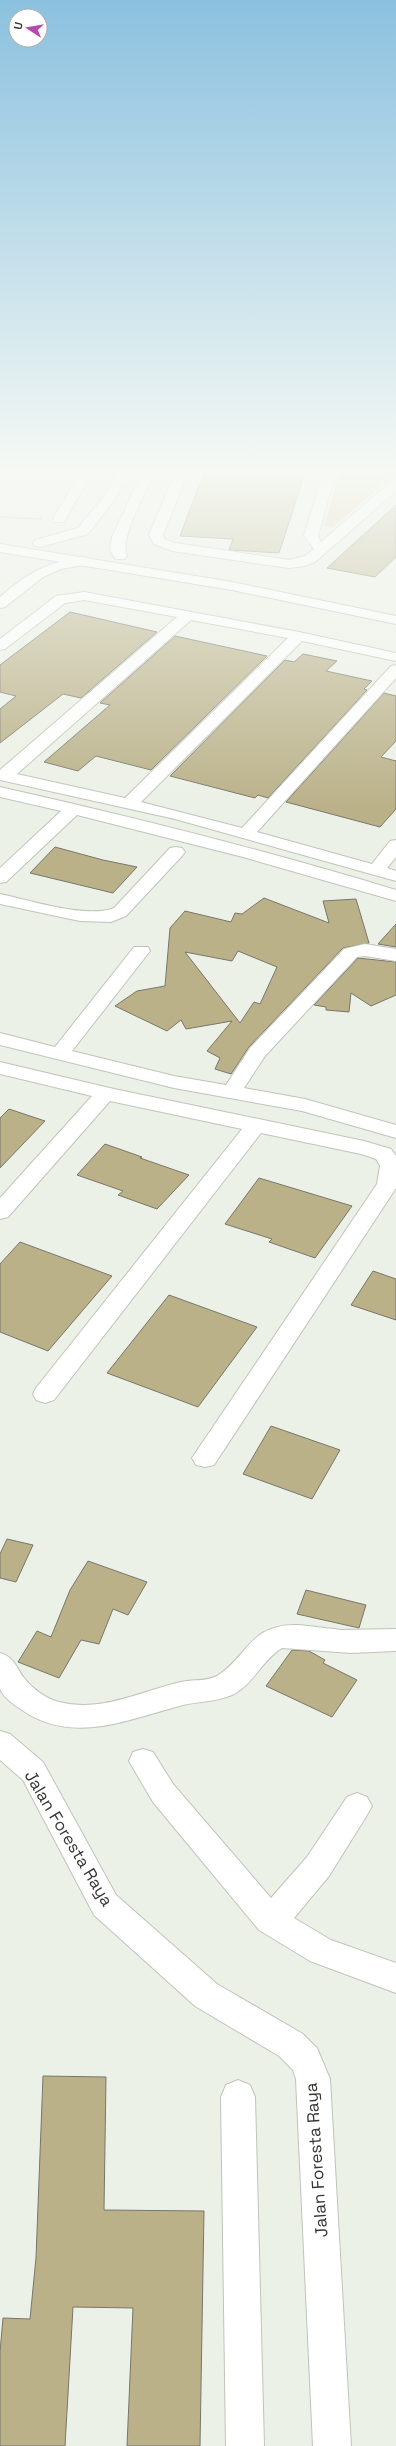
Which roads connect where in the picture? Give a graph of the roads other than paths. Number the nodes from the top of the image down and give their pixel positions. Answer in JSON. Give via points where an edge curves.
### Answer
{"nodes":[{"id":1,"x":28,"y":581,"type":"edge"},
{"id":2,"x":203,"y":581,"type":"edge"},
{"id":3,"x":265,"y":581,"type":"edge"},
{"id":4,"x":0,"y":604,"type":"edge"},
{"id":5,"x":396,"y":608,"type":"edge"},
{"id":6,"x":188,"y":615,"type":"junction"},
{"id":7,"x":396,"y":620,"type":"edge"},
{"id":8,"x":299,"y":636,"type":"junction"},
{"id":9,"x":0,"y":646,"type":"edge"},
{"id":10,"x":396,"y":657,"type":"edge"},
{"id":11,"x":396,"y":669,"type":"edge"},
{"id":12,"x":3,"y":776,"type":"edge"},
{"id":13,"x":0,"y":792,"type":"edge"},
{"id":14,"x":129,"y":804,"type":"junction"},
{"id":15,"x":73,"y":808,"type":"junction"},
{"id":16,"x":246,"y":834,"type":"junction"},
{"id":17,"x":396,"y":845,"type":"edge"},
{"id":18,"x":176,"y":852,"type":"dead end"},
{"id":19,"x":376,"y":871,"type":"junction"},
{"id":20,"x":396,"y":876,"type":"edge"},
{"id":21,"x":0,"y":878,"type":"edge"},
{"id":22,"x":396,"y":896,"type":"edge"},
{"id":23,"x":0,"y":899,"type":"edge"},
{"id":24,"x":141,"y":951,"type":"dead end"},
{"id":25,"x":396,"y":955,"type":"edge"},
{"id":26,"x":0,"y":1039,"type":"edge"},
{"id":27,"x":59,"y":1054,"type":"junction"},
{"id":28,"x":0,"y":1068,"type":"edge"},
{"id":29,"x":231,"y":1092,"type":"junction"},
{"id":30,"x":106,"y":1093,"type":"junction"},
{"id":31,"x":256,"y":1125,"type":"junction"},
{"id":32,"x":396,"y":1132,"type":"edge"},
{"id":33,"x":0,"y":1212,"type":"edge"},
{"id":34,"x":45,"y":1394,"type":"dead end"},
{"id":35,"x":205,"y":1458,"type":"dead end"},
{"id":36,"x":396,"y":1640,"type":"edge"},
{"id":37,"x":0,"y":1664,"type":"edge"},
{"id":38,"x":0,"y":1743,"type":"edge"},
{"id":39,"x":142,"y":1761,"type":"dead end"},
{"id":40,"x":357,"y":1806,"type":"dead end"},
{"id":41,"x":270,"y":1920,"type":"junction"},
{"id":42,"x":396,"y":1978,"type":"edge"},
{"id":43,"x":238,"y":2097,"type":"dead end"},
{"id":44,"x":246,"y":2446,"type":"edge"},
{"id":45,"x":332,"y":2446,"type":"edge"}],
"edges":[{"from":1,"to":4,"type":"street"},
{"from":2,"to":7,"type":"street"},
{"from":3,"to":5,"type":"street"},
{"from":6,"to":8,"type":"street"},
{"from":6,"to":9,"type":"street","via":[[93,597],[68,597],[61,599]]},
{"from":6,"to":12,"type":"street"},
{"from":8,"to":10,"type":"street"},
{"from":8,"to":14,"type":"street"},
{"from":11,"to":16,"type":"street"},
{"from":12,"to":14,"type":"street"},
{"from":13,"to":15,"type":"street"},
{"from":14,"to":16,"type":"street"},
{"from":15,"to":21,"type":"street"},
{"from":15,"to":22,"type":"street","via":[[314,870]]},
{"from":16,"to":19,"type":"street"},
{"from":17,"to":19,"type":"street"},
{"from":18,"to":23,"type":"street","via":[[120,912],[105,918],[80,916]]},
{"from":19,"to":20,"type":"street"},
{"from":24,"to":27,"type":"street"},
{"from":25,"to":29,"type":"street","via":[[365,950],[351,953],[258,1052]]},
{"from":26,"to":27,"type":"street"},
{"from":27,"to":29,"type":"street","via":[[174,1082]]},
{"from":28,"to":30,"type":"street"},
{"from":29,"to":32,"type":"street","via":[[305,1105]]},
{"from":30,"to":31,"type":"street"},
{"from":30,"to":33,"type":"street"},
{"from":31,"to":34,"type":"street"},
{"from":31,"to":35,"type":"street","via":[[384,1154],[391,1166],[388,1184]]},
{"from":36,"to":37,"type":"street","via":[[327,1640],[294,1635],[281,1637],[260,1648],[239,1675],[226,1684],[211,1690],[179,1694],[117,1714],[96,1717],[75,1717],[37,1705],[21,1694],[8,1680]]},
{"from":38,"to":45,"type":"street","name":"Jalan Foresta Raya","via":[[33,1771],[105,1905],[206,1995],[291,2045],[305,2060],[313,2080]]},
{"from":39,"to":41,"type":"street","via":[[163,1793]]},
{"from":40,"to":41,"type":"street","via":[[320,1866],[294,1898]]},
{"from":41,"to":42,"type":"street","via":[[321,1951]]},
{"from":43,"to":44,"type":"street"}]}
